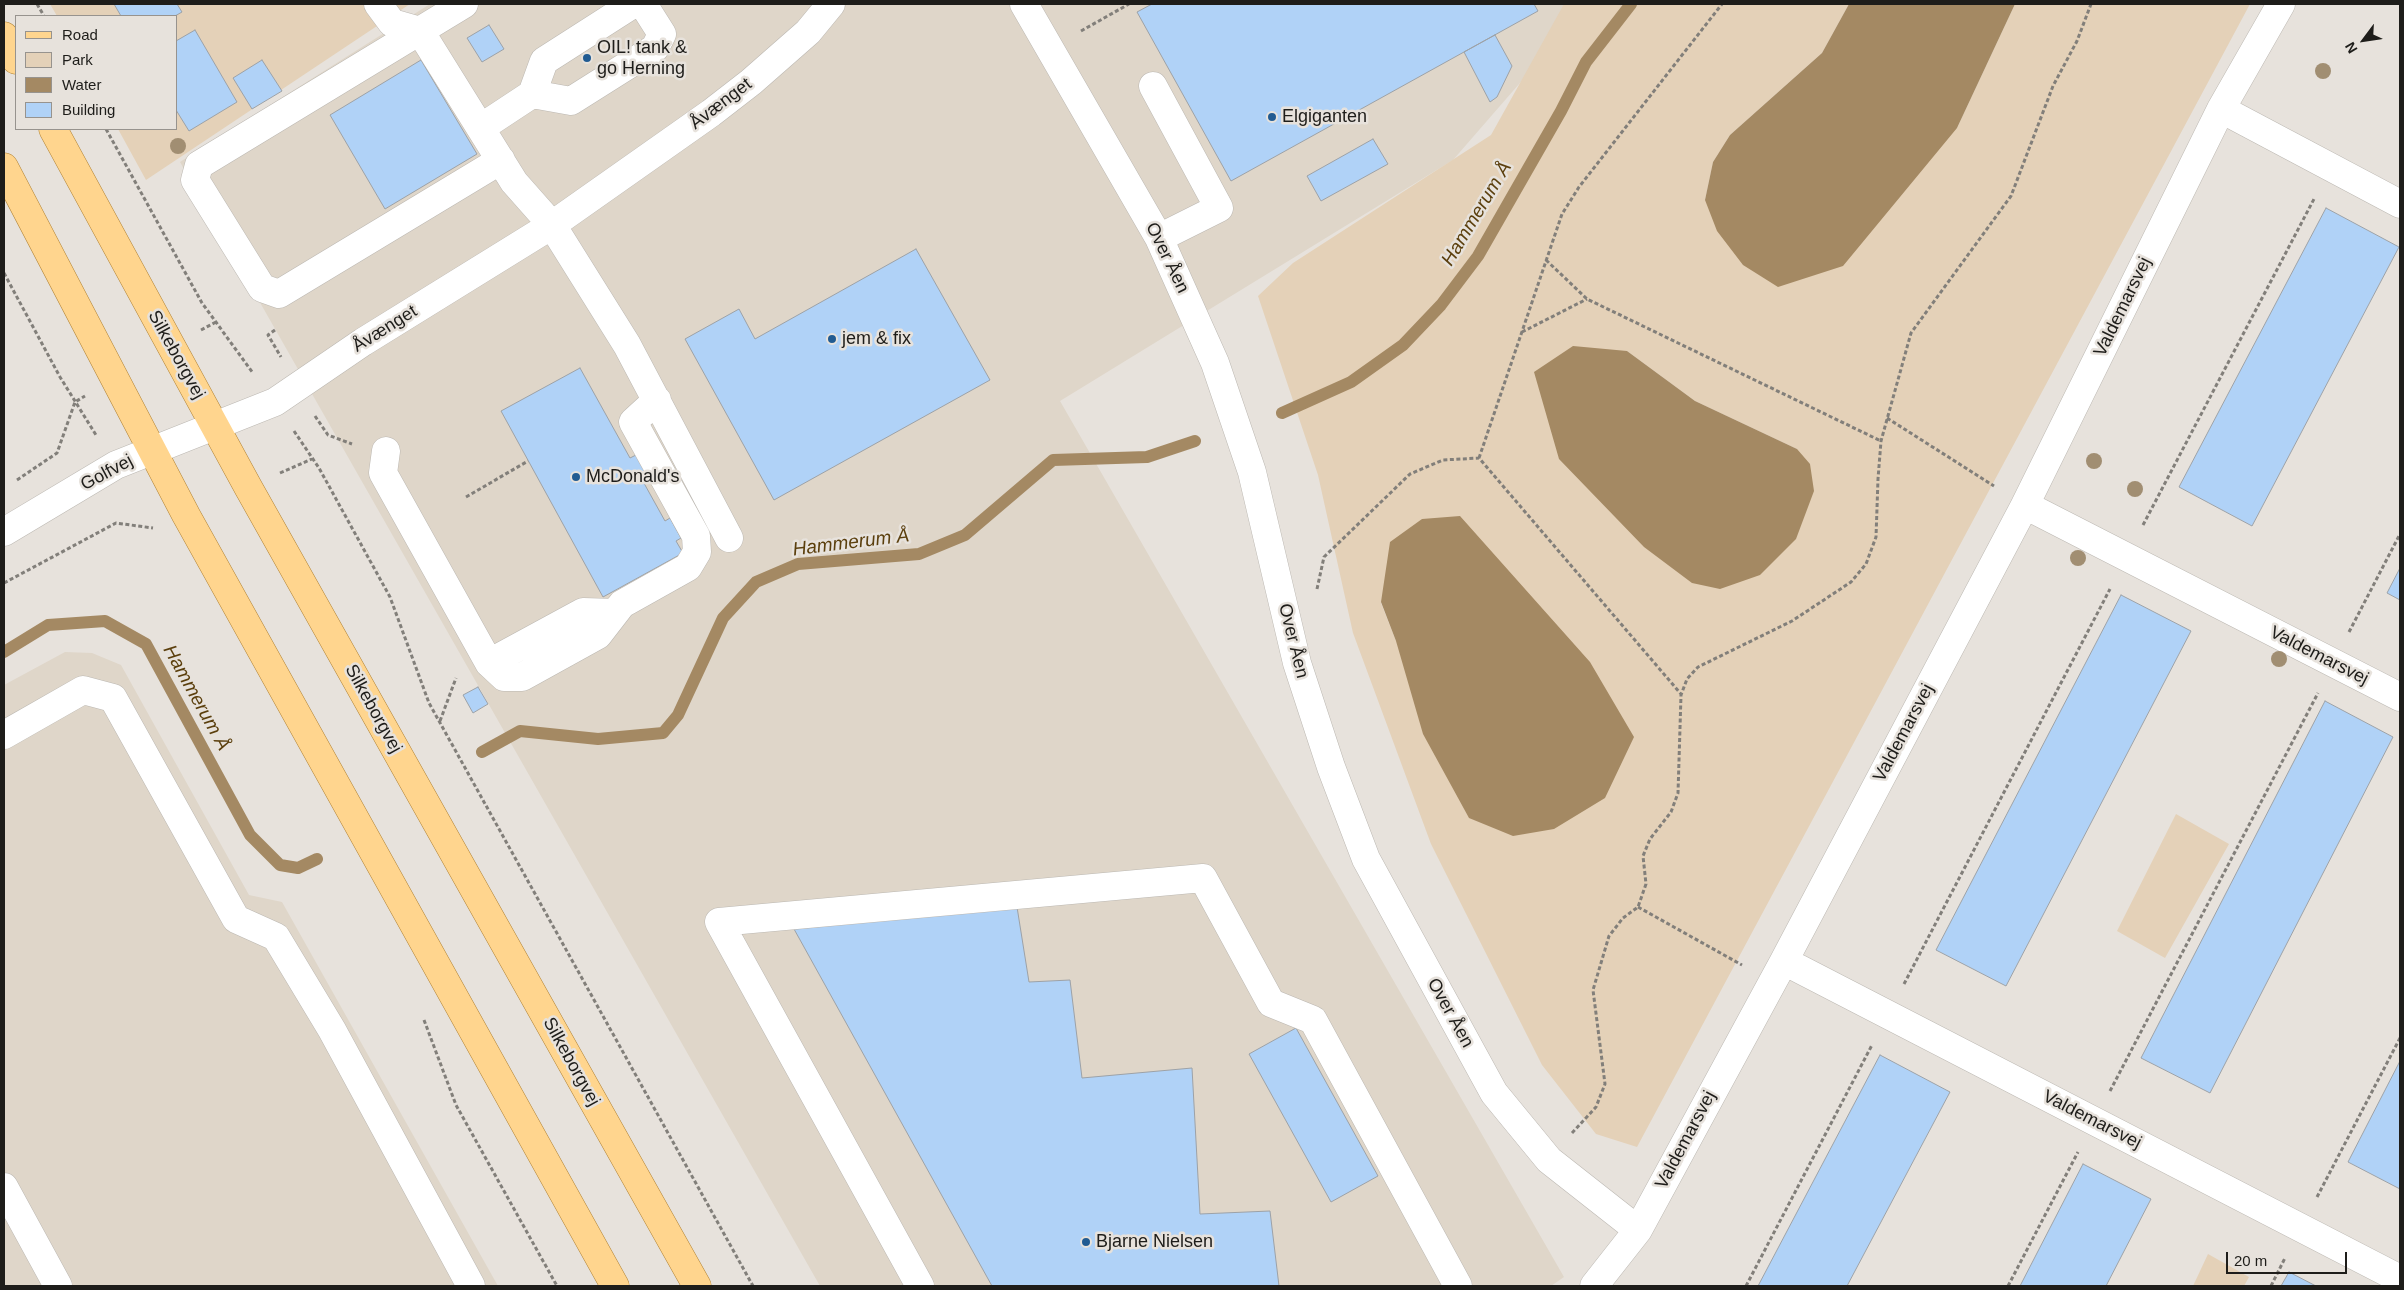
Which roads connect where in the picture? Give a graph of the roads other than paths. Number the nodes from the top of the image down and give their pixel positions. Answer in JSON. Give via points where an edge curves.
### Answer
{"nodes":[{"id":1,"x":378,"y":4,"type":"edge"},
{"id":2,"x":464,"y":4,"type":"edge"},
{"id":3,"x":633,"y":4,"type":"edge"},
{"id":4,"x":643,"y":4,"type":"edge"},
{"id":5,"x":831,"y":4,"type":"edge"},
{"id":6,"x":1024,"y":4,"type":"edge"},
{"id":7,"x":2282,"y":4,"type":"edge"},
{"id":8,"x":420,"y":31,"type":"junction"},
{"id":9,"x":4,"y":36,"type":"edge"},
{"id":10,"x":15,"y":58,"type":"edge"},
{"id":11,"x":1153,"y":86,"type":"dead end"},
{"id":12,"x":532,"y":94,"type":"junction"},
{"id":13,"x":2221,"y":109,"type":"junction"},
{"id":14,"x":482,"y":128,"type":"junction"},
{"id":15,"x":54,"y":130,"type":"edge"},
{"id":16,"x":501,"y":160,"type":"junction"},
{"id":17,"x":4,"y":167,"type":"edge"},
{"id":18,"x":2400,"y":204,"type":"edge"},
{"id":19,"x":552,"y":225,"type":"junction"},
{"id":20,"x":1159,"y":238,"type":"junction"},
{"id":21,"x":657,"y":400,"type":"junction"},
{"id":22,"x":215,"y":425,"type":"junction"},
{"id":23,"x":151,"y":450,"type":"junction"},
{"id":24,"x":386,"y":451,"type":"dead end"},
{"id":25,"x":2025,"y":506,"type":"junction"},
{"id":26,"x":4,"y":532,"type":"edge"},
{"id":27,"x":729,"y":538,"type":"dead end"},
{"id":28,"x":2400,"y":697,"type":"edge"},
{"id":29,"x":4,"y":735,"type":"edge"},
{"id":30,"x":1778,"y":971,"type":"junction"},
{"id":31,"x":4,"y":1187,"type":"edge"},
{"id":32,"x":1638,"y":1230,"type":"junction"},
{"id":33,"x":2400,"y":1279,"type":"edge"},
{"id":34,"x":58,"y":1286,"type":"edge"},
{"id":35,"x":471,"y":1286,"type":"edge"},
{"id":36,"x":614,"y":1286,"type":"edge"},
{"id":37,"x":697,"y":1286,"type":"edge"},
{"id":38,"x":920,"y":1286,"type":"edge"},
{"id":39,"x":1458,"y":1286,"type":"edge"},
{"id":40,"x":1594,"y":1286,"type":"edge"}],
"edges":[{"from":1,"to":8,"type":"street","via":[[392,23]]},
{"from":2,"to":8,"type":"street"},
{"from":3,"to":12,"type":"street","via":[[544,61]]},
{"from":4,"to":12,"type":"street","via":[[662,34],[655,48],[572,101]]},
{"from":5,"to":19,"type":"street","name":"Åvænget","via":[[808,32],[751,82]]},
{"from":6,"to":20,"type":"street","name":"Over Åen"},
{"from":7,"to":13,"type":"street","name":"Valdemarsvej"},
{"from":8,"to":14,"type":"street"},
{"from":8,"to":16,"type":"street","via":[[199,165],[195,180],[262,288],[279,294]]},
{"from":9,"to":10,"type":"main road"},
{"from":11,"to":20,"type":"street","via":[[1219,208]]},
{"from":12,"to":14,"type":"street"},
{"from":13,"to":18,"type":"street"},
{"from":13,"to":25,"type":"street","name":"Valdemarsvej"},
{"from":14,"to":16,"type":"street"},
{"from":15,"to":22,"type":"main road","name":"Silkeborgvej"},
{"from":16,"to":19,"type":"street","via":[[514,182]]},
{"from":17,"to":23,"type":"main road"},
{"from":19,"to":21,"type":"street","via":[[606,309]]},
{"from":19,"to":22,"type":"street","name":"Åvænget","via":[[363,342],[275,402]]},
{"from":20,"to":32,"type":"street","name":"Over Åen","via":[[1215,363],[1256,490],[1297,663],[1331,768],[1366,859],[1494,1093],[1549,1160]]},
{"from":21,"to":24,"type":"street","via":[[633,422],[696,536],[697,552],[688,567],[622,604],[598,635],[522,677],[504,677],[490,663],[383,472]]},
{"from":21,"to":27,"type":"street"},
{"from":22,"to":23,"type":"street","name":"Golfvej"},
{"from":22,"to":37,"type":"main road","name":"Silkeborgvej"},
{"from":23,"to":26,"type":"street","name":"Golfvej","via":[[116,466]]},
{"from":23,"to":36,"type":"main road"},
{"from":25,"to":28,"type":"street","name":"Valdemarsvej"},
{"from":25,"to":30,"type":"street","name":"Valdemarsvej"},
{"from":29,"to":35,"type":"street","via":[[83,690],[113,698],[236,919],[276,937],[332,1030]]},
{"from":30,"to":32,"type":"street","name":"Valdemarsvej"},
{"from":30,"to":33,"type":"street","name":"Valdemarsvej","via":[[1888,1015]]},
{"from":31,"to":34,"type":"street"},
{"from":32,"to":40,"type":"street","name":"Valdemarsvej"},
{"from":38,"to":39,"type":"street","via":[[719,922],[1203,878],[1271,1003],[1312,1020]]}]}
